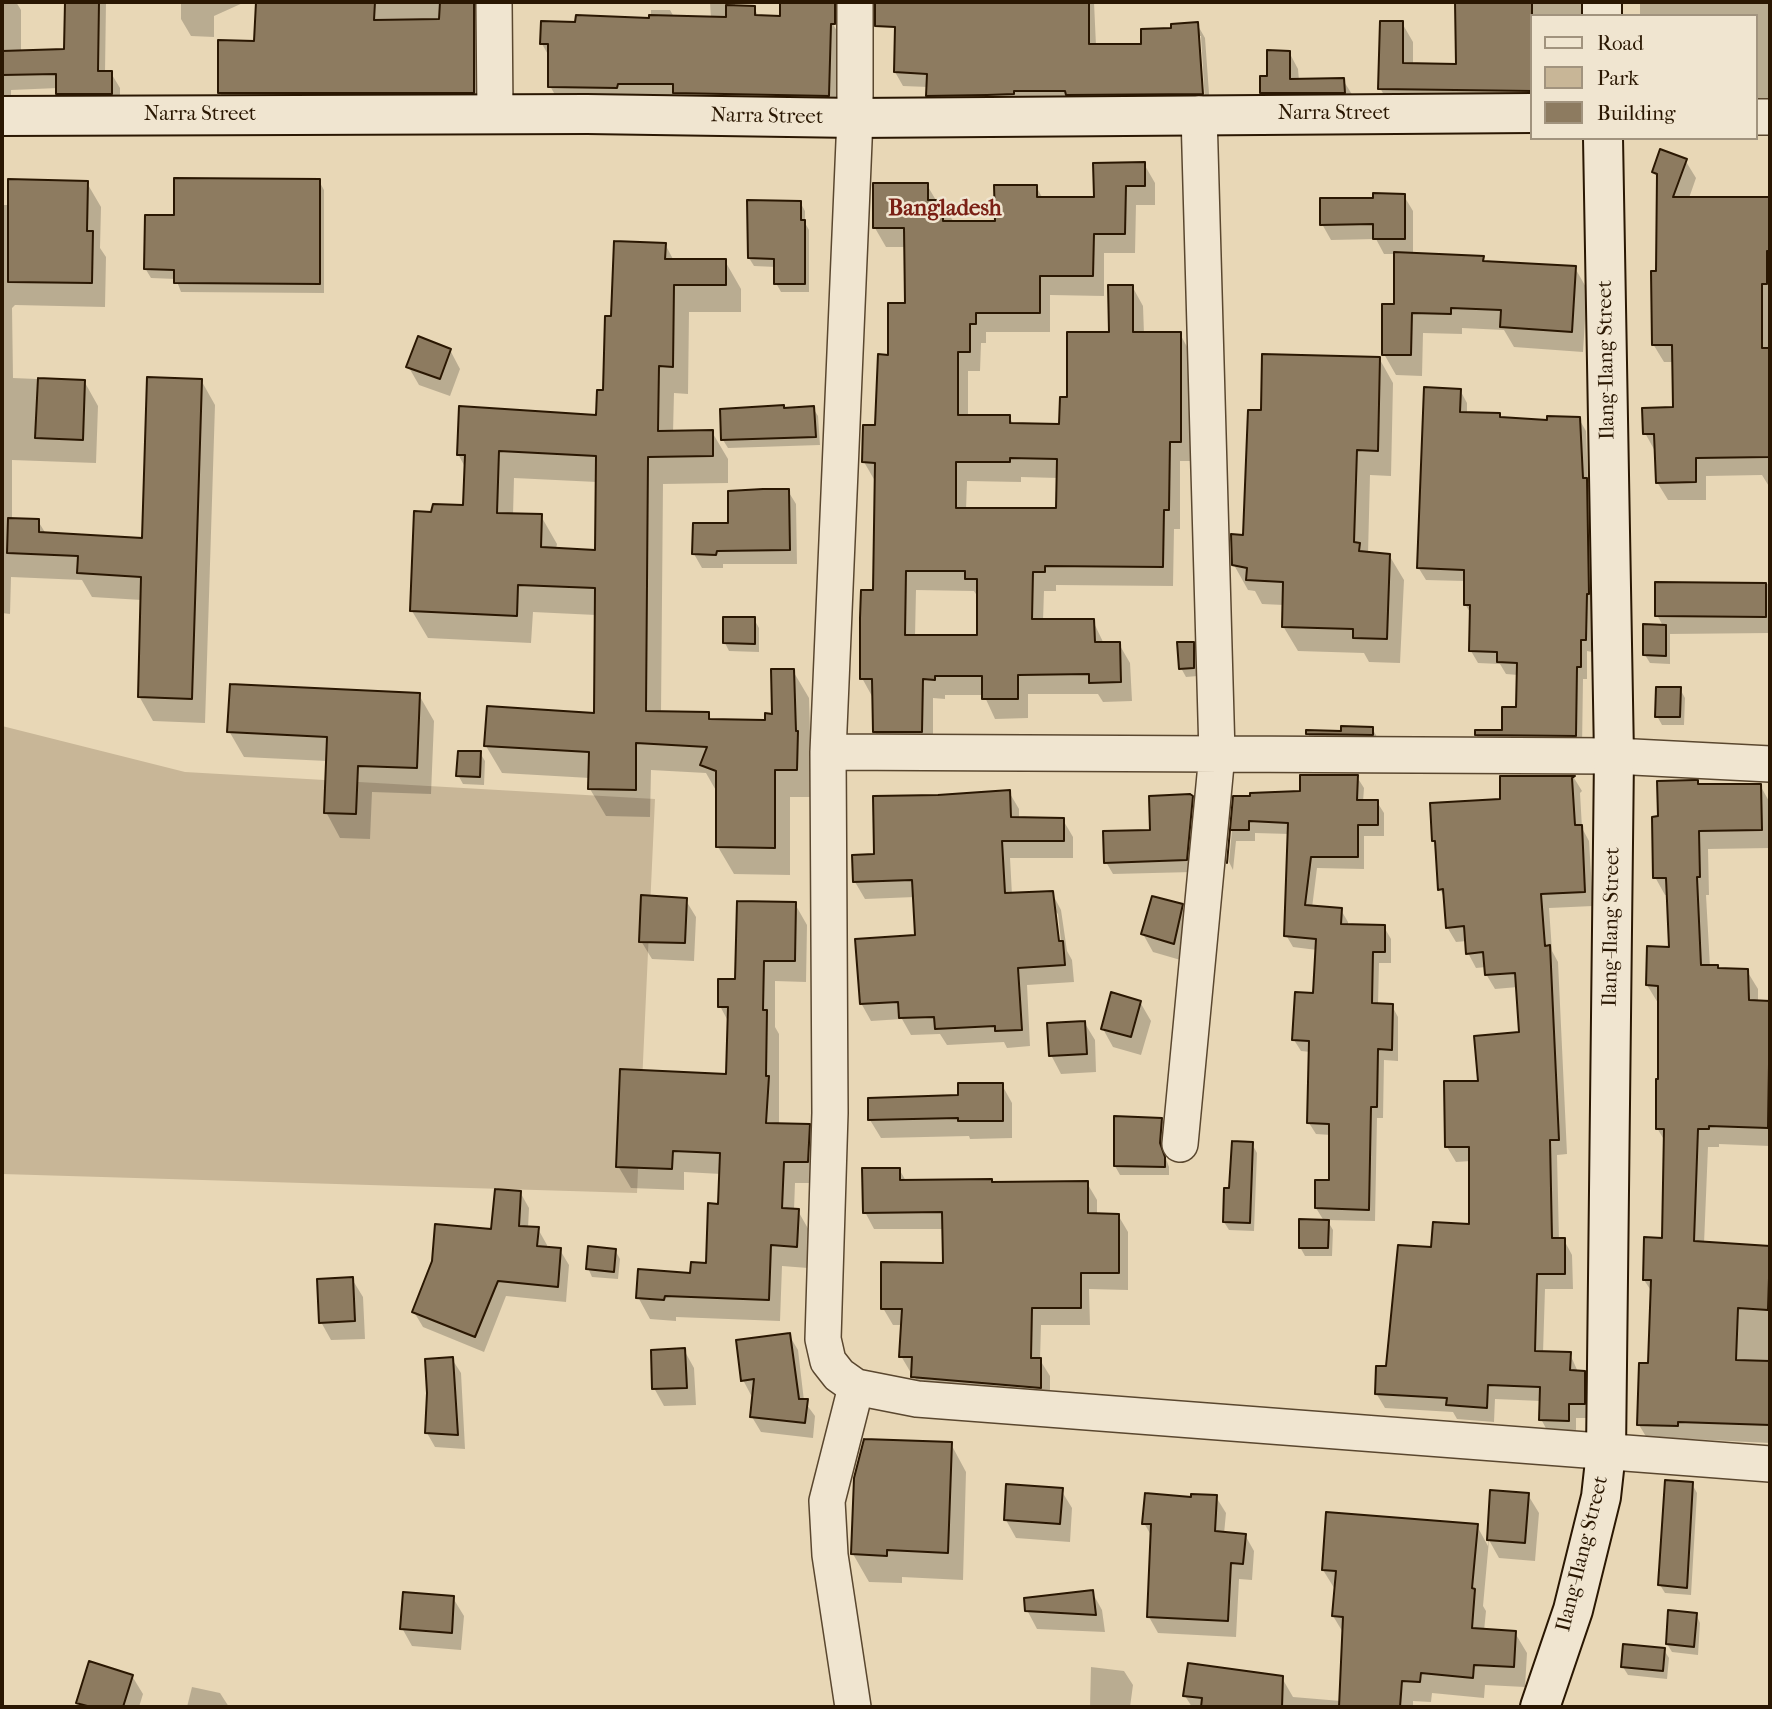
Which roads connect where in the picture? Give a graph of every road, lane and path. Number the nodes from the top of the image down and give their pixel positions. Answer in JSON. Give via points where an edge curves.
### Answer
{"nodes":[{"id":1,"x":494,"y":2,"type":"edge"},
{"id":2,"x":855,"y":2,"type":"edge"},
{"id":3,"x":1530,"y":113,"type":"edge"},
{"id":4,"x":495,"y":114,"type":"junction"},
{"id":5,"x":1199,"y":114,"type":"junction"},
{"id":6,"x":2,"y":116,"type":"edge"},
{"id":7,"x":855,"y":118,"type":"junction"},
{"id":8,"x":1603,"y":140,"type":"edge"},
{"id":9,"x":828,"y":752,"type":"junction"},
{"id":10,"x":1217,"y":754,"type":"junction"},
{"id":11,"x":1614,"y":757,"type":"junction"},
{"id":12,"x":1770,"y":764,"type":"edge"},
{"id":13,"x":1180,"y":1144,"type":"dead end"},
{"id":14,"x":856,"y":1387,"type":"junction"},
{"id":15,"x":1606,"y":1452,"type":"junction"},
{"id":16,"x":1770,"y":1464,"type":"edge"},
{"id":17,"x":853,"y":1707,"type":"edge"},
{"id":18,"x":1540,"y":1707,"type":"edge"}],
"edges":[{"from":1,"to":4,"type":"street"},
{"from":2,"to":7,"type":"street"},
{"from":3,"to":5,"type":"main road","name":"Narra Street"},
{"from":4,"to":6,"type":"main road","name":"Narra Street"},
{"from":4,"to":7,"type":"main road","name":"Narra Street"},
{"from":5,"to":7,"type":"main road","name":"Narra Street"},
{"from":5,"to":10,"type":"street"},
{"from":7,"to":9,"type":"street"},
{"from":8,"to":11,"type":"main road","name":"Ilang-Ilang Street"},
{"from":9,"to":10,"type":"street"},
{"from":9,"to":14,"type":"street","via":[[830,1114],[823,1339],[828,1361]]},
{"from":10,"to":11,"type":"street"},
{"from":10,"to":13,"type":"street"},
{"from":11,"to":12,"type":"street"},
{"from":11,"to":15,"type":"main road","name":"Ilang-Ilang Street"},
{"from":14,"to":15,"type":"street","via":[[917,1399]]},
{"from":14,"to":17,"type":"street","via":[[827,1501],[830,1555]]},
{"from":15,"to":16,"type":"street"},
{"from":15,"to":18,"type":"main road","name":"Ilang-Ilang Street","via":[[1601,1497],[1573,1610]]}]}
